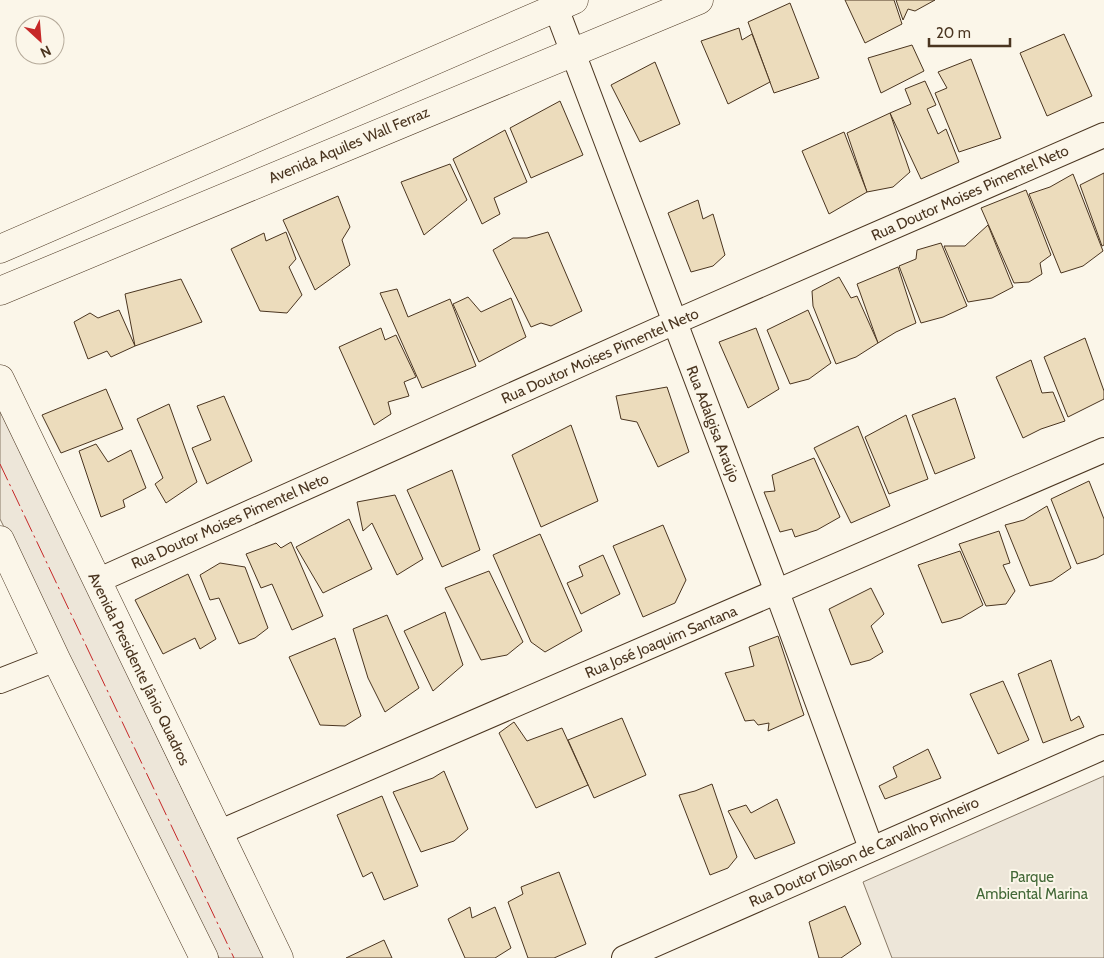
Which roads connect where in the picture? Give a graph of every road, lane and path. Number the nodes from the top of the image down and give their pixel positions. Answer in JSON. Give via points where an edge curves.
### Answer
{"nodes":[{"id":1,"x":699,"y":0,"type":"edge"},
{"id":2,"x":561,"y":3,"type":"edge"},
{"id":3,"x":571,"y":52,"type":"junction"},
{"id":4,"x":1104,"y":135,"type":"edge"},
{"id":5,"x":0,"y":249,"type":"edge"},
{"id":6,"x":0,"y":291,"type":"edge"},
{"id":7,"x":675,"y":322,"type":"junction"},
{"id":8,"x":0,"y":379,"type":"edge"},
{"id":9,"x":1104,"y":450,"type":"edge"},
{"id":10,"x":0,"y":540,"type":"edge"},
{"id":11,"x":97,"y":580,"type":"junction"},
{"id":12,"x":778,"y":592,"type":"junction"},
{"id":13,"x":56,"y":659,"type":"junction"},
{"id":14,"x":0,"y":681,"type":"edge"},
{"id":15,"x":1104,"y":747,"type":"edge"},
{"id":16,"x":218,"y":833,"type":"junction"},
{"id":17,"x":871,"y":848,"type":"junction"},
{"id":18,"x":204,"y":958,"type":"edge"},
{"id":19,"x":279,"y":958,"type":"edge"},
{"id":20,"x":624,"y":958,"type":"edge"}],
"edges":[{"from":1,"to":3,"type":"main road","name":"Avenida Aquiles Wall Ferraz"},
{"from":2,"to":3,"type":"street","name":"Rua Adalgisa Araújo"},
{"from":2,"to":5,"type":"main road"},
{"from":3,"to":6,"type":"main road","name":"Avenida Aquiles Wall Ferraz"},
{"from":3,"to":7,"type":"street","name":"Rua Adalgisa Araújo"},
{"from":4,"to":7,"type":"street","name":"Rua Doutor Moises Pimentel Neto"},
{"from":7,"to":11,"type":"street","name":"Rua Doutor Moises Pimentel Neto"},
{"from":7,"to":12,"type":"street","name":"Rua Adalgisa Araújo"},
{"from":8,"to":11,"type":"main road","name":"Avenida Presidente Jânio Quadros"},
{"from":9,"to":12,"type":"street","name":"Rua José Joaquim Santana"},
{"from":10,"to":13,"type":"main road"},
{"from":11,"to":16,"type":"main road","name":"Avenida Presidente Jânio Quadros"},
{"from":12,"to":16,"type":"street","name":"Rua José Joaquim Santana"},
{"from":12,"to":17,"type":"street","name":"Rua Adalgisa Araújo"},
{"from":13,"to":14,"type":"street"},
{"from":13,"to":18,"type":"main road"},
{"from":15,"to":17,"type":"street","name":"Rua Doutor Dilson de Carvalho Pinheiro"},
{"from":16,"to":19,"type":"main road","name":"Avenida Presidente Jânio Quadros"},
{"from":17,"to":20,"type":"street","name":"Rua Doutor Dilson de Carvalho Pinheiro"}]}
